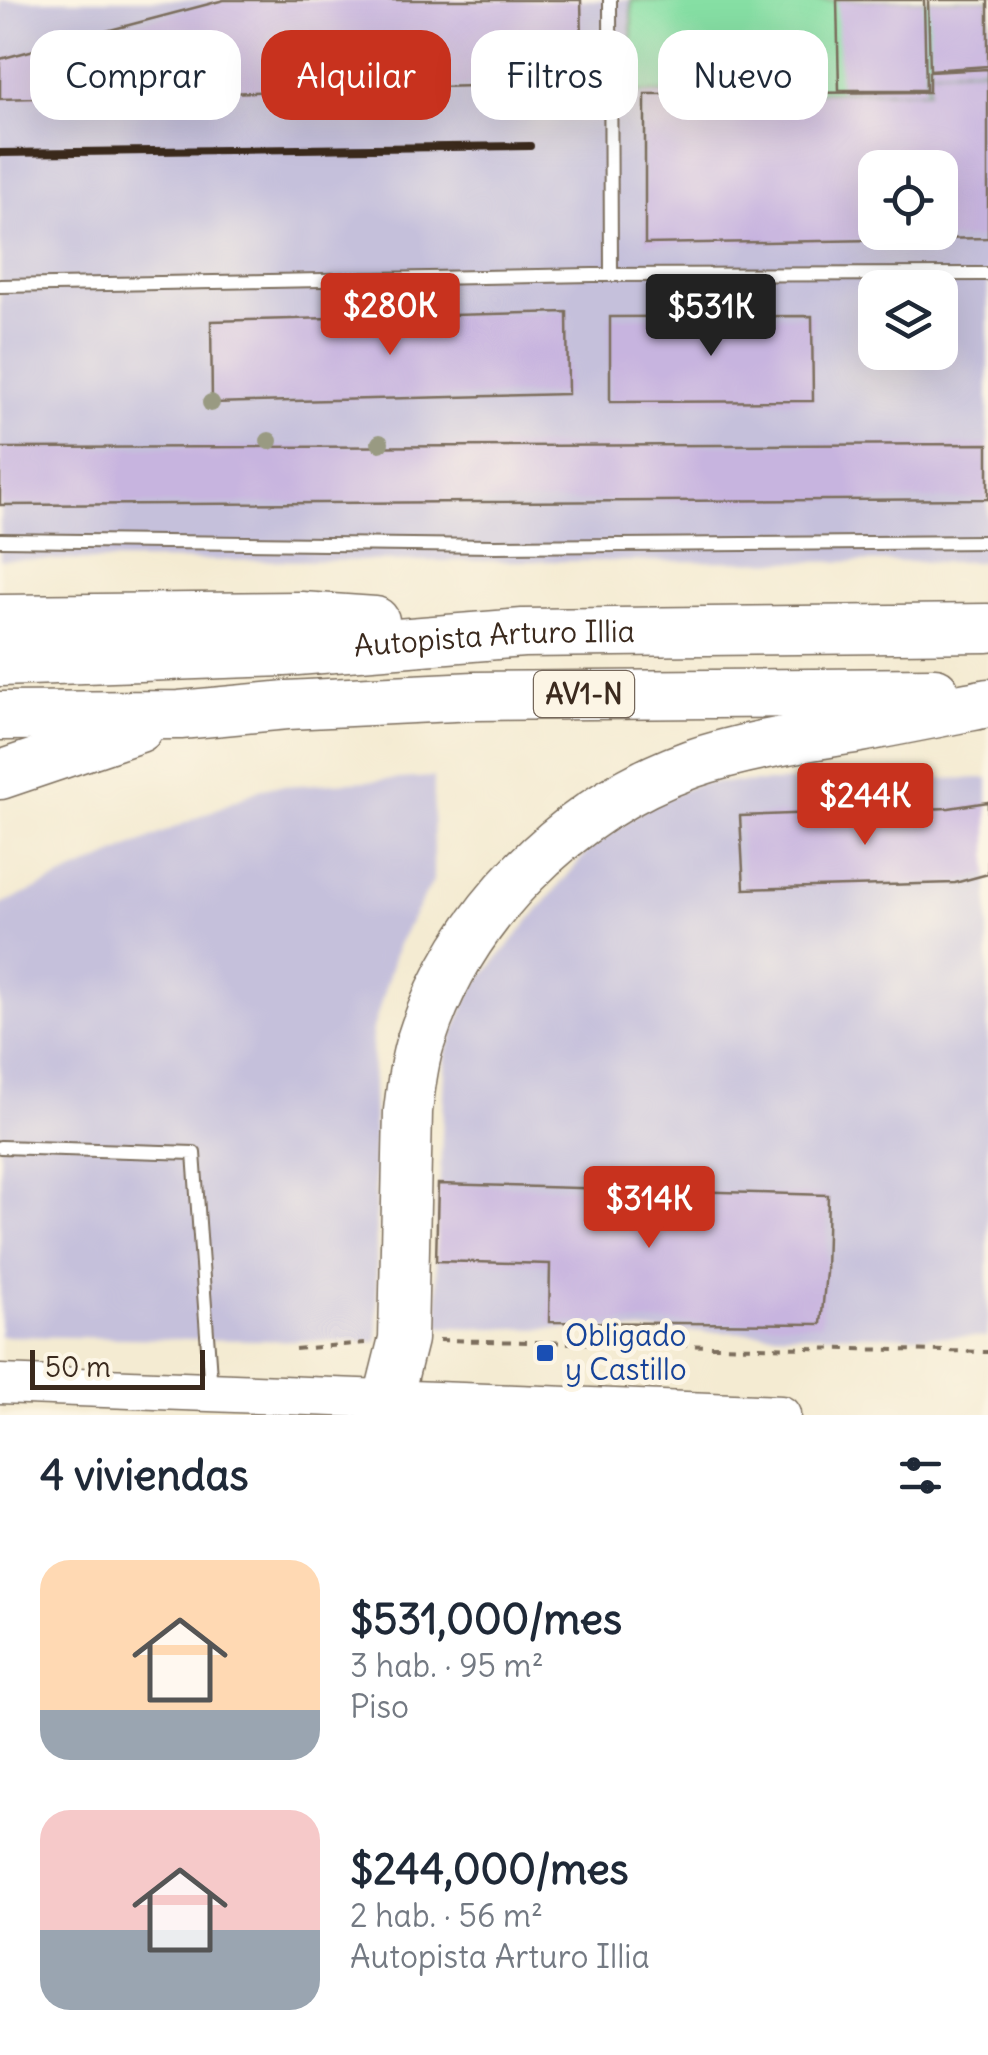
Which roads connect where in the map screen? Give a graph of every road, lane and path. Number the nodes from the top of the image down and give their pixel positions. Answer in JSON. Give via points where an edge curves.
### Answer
{"nodes":[{"id":1,"x":610,"y":0,"type":"edge"},
{"id":2,"x":988,"y":274,"type":"edge"},
{"id":3,"x":611,"y":275,"type":"junction"},
{"id":4,"x":0,"y":286,"type":"edge"},
{"id":5,"x":0,"y":540,"type":"edge"},
{"id":6,"x":988,"y":542,"type":"edge"},
{"id":7,"x":0,"y":618,"type":"edge"},
{"id":8,"x":988,"y":628,"type":"edge"},
{"id":9,"x":523,"y":633,"type":"junction"},
{"id":10,"x":0,"y":662,"type":"edge"},
{"id":11,"x":988,"y":692,"type":"edge"},
{"id":12,"x":988,"y":704,"type":"edge"},
{"id":13,"x":180,"y":715,"type":"junction"},
{"id":14,"x":0,"y":716,"type":"edge"},
{"id":15,"x":0,"y":774,"type":"edge"},
{"id":16,"x":0,"y":1146,"type":"edge"},
{"id":17,"x":404,"y":1339,"type":"junction"},
{"id":18,"x":295,"y":1349,"type":"dead end"},
{"id":19,"x":988,"y":1352,"type":"edge"},
{"id":20,"x":16,"y":1385,"type":"edge"},
{"id":21,"x":212,"y":1393,"type":"junction"},
{"id":22,"x":543,"y":1406,"type":"junction"},
{"id":23,"x":378,"y":1407,"type":"edge"},
{"id":24,"x":83,"y":1415,"type":"edge"},
{"id":25,"x":500,"y":1415,"type":"edge"},
{"id":26,"x":781,"y":1415,"type":"edge"}],
"edges":[{"from":1,"to":3,"type":"lane"},
{"from":2,"to":3,"type":"lane"},
{"from":3,"to":4,"type":"lane"},
{"from":5,"to":6,"type":"lane"},
{"from":7,"to":9,"type":"highway","via":[[301,616]]},
{"from":8,"to":9,"type":"highway","name":"Autopista Arturo Illia","number":"AV1-N"},
{"from":9,"to":10,"type":"highway","name":"Autopista Arturo Illia","number":"AV1-N","via":[[284,652]]},
{"from":11,"to":13,"type":"highway","name":"Autopista Arturo Illia","number":"AV1-N","via":[[474,696]]},
{"from":12,"to":17,"type":"highway","via":[[780,741],[690,765],[609,804],[520,877],[452,968],[419,1046],[408,1110]]},
{"from":13,"to":14,"type":"highway","name":"Autopista Arturo Illia","number":"AV1-N"},
{"from":13,"to":15,"type":"highway"},
{"from":16,"to":21,"type":"lane","via":[[194,1153]]},
{"from":17,"to":18,"type":"path"},
{"from":17,"to":19,"type":"path"},
{"from":17,"to":23,"type":"highway"},
{"from":20,"to":21,"type":"main road"},
{"from":20,"to":24,"type":"main road"},
{"from":21,"to":23,"type":"main road"},
{"from":22,"to":23,"type":"main road"},
{"from":22,"to":25,"type":"main road"},
{"from":22,"to":26,"type":"main road"}]}
